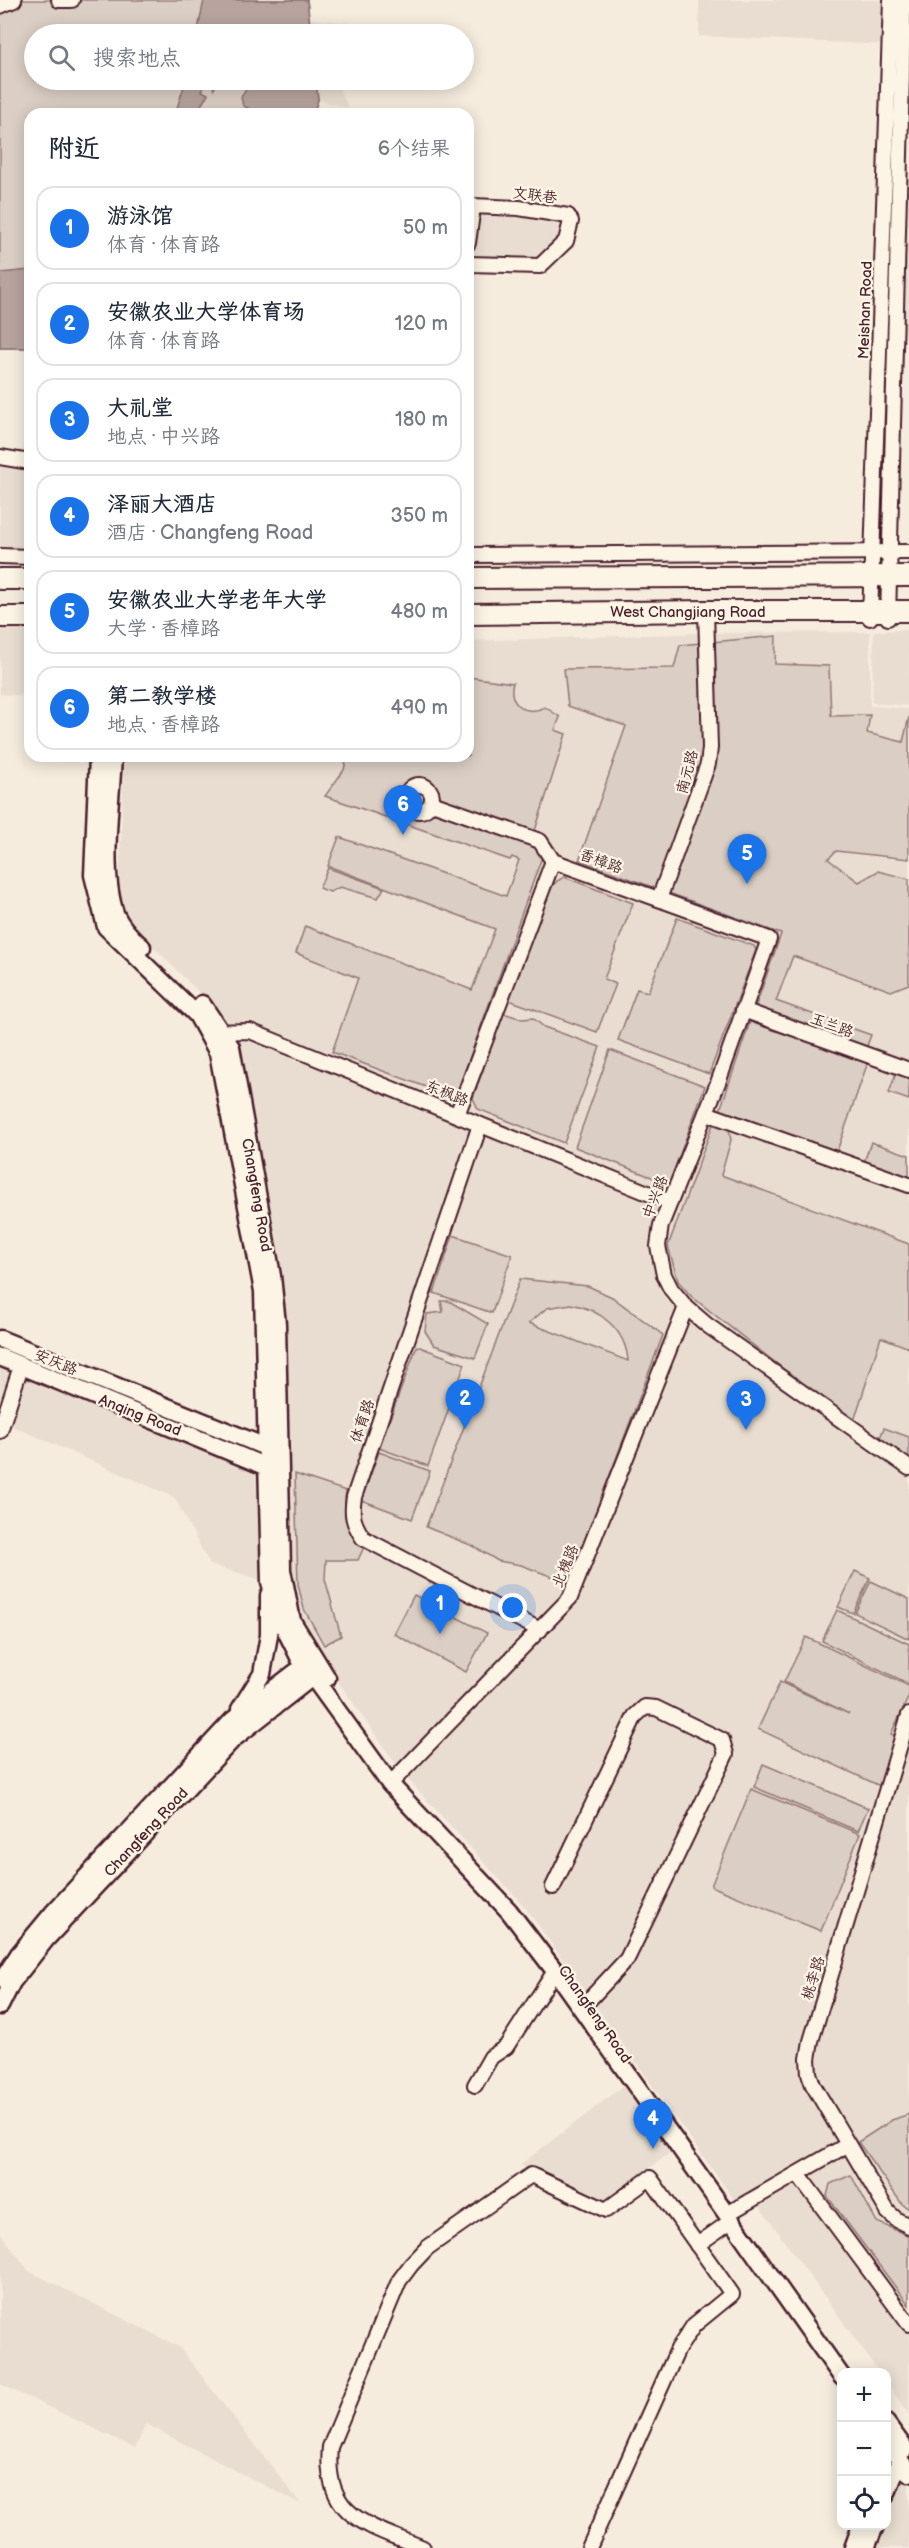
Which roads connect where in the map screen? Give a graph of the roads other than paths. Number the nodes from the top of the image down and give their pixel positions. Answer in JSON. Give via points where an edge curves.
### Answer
{"nodes":[{"id":1,"x":14,"y":0,"type":"edge"},
{"id":2,"x":59,"y":0,"type":"edge"},
{"id":3,"x":72,"y":0,"type":"edge"},
{"id":4,"x":891,"y":0,"type":"edge"},
{"id":5,"x":904,"y":0,"type":"edge"},
{"id":6,"x":0,"y":6,"type":"edge"},
{"id":7,"x":474,"y":206,"type":"edge"},
{"id":8,"x":474,"y":264,"type":"edge"},
{"id":9,"x":0,"y":457,"type":"edge"},
{"id":10,"x":24,"y":461,"type":"edge"},
{"id":11,"x":909,"y":552,"type":"edge"},
{"id":12,"x":873,"y":553,"type":"junction"},
{"id":13,"x":888,"y":553,"type":"junction"},
{"id":14,"x":474,"y":555,"type":"edge"},
{"id":15,"x":0,"y":556,"type":"edge"},
{"id":16,"x":24,"y":557,"type":"edge"},
{"id":17,"x":880,"y":576,"type":"junction"},
{"id":18,"x":909,"y":576,"type":"edge"},
{"id":19,"x":474,"y":578,"type":"edge"},
{"id":20,"x":0,"y":579,"type":"edge"},
{"id":21,"x":24,"y":579,"type":"edge"},
{"id":22,"x":909,"y":611,"type":"edge"},
{"id":23,"x":474,"y":614,"type":"edge"},
{"id":24,"x":0,"y":616,"type":"edge"},
{"id":25,"x":706,"y":616,"type":"junction"},
{"id":26,"x":879,"y":616,"type":"junction"},
{"id":27,"x":24,"y":617,"type":"edge"},
{"id":28,"x":909,"y":620,"type":"edge"},
{"id":29,"x":0,"y":622,"type":"edge"},
{"id":30,"x":24,"y":623,"type":"edge"},
{"id":31,"x":474,"y":623,"type":"edge"},
{"id":32,"x":98,"y":762,"type":"edge"},
{"id":33,"x":113,"y":762,"type":"edge"},
{"id":34,"x":432,"y":803,"type":"dead end"},
{"id":35,"x":553,"y":861,"type":"junction"},
{"id":36,"x":659,"y":899,"type":"junction"},
{"id":37,"x":769,"y":939,"type":"joint"},
{"id":38,"x":743,"y":1010,"type":"junction"},
{"id":39,"x":214,"y":1032,"type":"junction"},
{"id":40,"x":909,"y":1070,"type":"edge"},
{"id":41,"x":706,"y":1113,"type":"junction"},
{"id":42,"x":457,"y":1115,"type":"junction"},
{"id":43,"x":480,"y":1125,"type":"junction"},
{"id":44,"x":909,"y":1185,"type":"edge"},
{"id":45,"x":670,"y":1202,"type":"junction"},
{"id":46,"x":686,"y":1307,"type":"junction"},
{"id":47,"x":0,"y":1339,"type":"edge"},
{"id":48,"x":0,"y":1357,"type":"edge"},
{"id":49,"x":21,"y":1366,"type":"junction"},
{"id":50,"x":0,"y":1431,"type":"edge"},
{"id":51,"x":272,"y":1450,"type":"junction"},
{"id":52,"x":909,"y":1468,"type":"edge"},
{"id":53,"x":273,"y":1470,"type":"junction"},
{"id":54,"x":270,"y":1582,"type":"junction"},
{"id":55,"x":540,"y":1630,"type":"junction"},
{"id":56,"x":315,"y":1672,"type":"junction"},
{"id":57,"x":909,"y":1715,"type":"edge"},
{"id":58,"x":233,"y":1720,"type":"junction"},
{"id":59,"x":394,"y":1780,"type":"junction"},
{"id":60,"x":553,"y":1887,"type":"dead end"},
{"id":61,"x":555,"y":1971,"type":"junction"},
{"id":62,"x":0,"y":1983,"type":"edge"},
{"id":63,"x":587,"y":2002,"type":"junction"},
{"id":64,"x":0,"y":2006,"type":"edge"},
{"id":65,"x":474,"y":2085,"type":"dead end"},
{"id":66,"x":847,"y":2145,"type":"junction"},
{"id":67,"x":798,"y":2174,"type":"junction"},
{"id":68,"x":732,"y":2215,"type":"junction"},
{"id":69,"x":909,"y":2226,"type":"edge"},
{"id":70,"x":697,"y":2245,"type":"junction"},
{"id":71,"x":909,"y":2324,"type":"edge"},
{"id":72,"x":846,"y":2368,"type":"edge"},
{"id":73,"x":837,"y":2370,"type":"edge"},
{"id":74,"x":891,"y":2438,"type":"edge"},
{"id":75,"x":897,"y":2456,"type":"edge"},
{"id":76,"x":891,"y":2477,"type":"edge"},
{"id":77,"x":860,"y":2530,"type":"edge"},
{"id":78,"x":873,"y":2530,"type":"edge"},
{"id":79,"x":423,"y":2548,"type":"edge"},
{"id":80,"x":589,"y":2548,"type":"edge"},
{"id":81,"x":853,"y":2548,"type":"edge"},
{"id":82,"x":866,"y":2548,"type":"edge"}],
"edges":[{"from":1,"to":6,"type":"street"},
{"from":2,"to":3,"type":"street"},
{"from":4,"to":12,"type":"street","name":"Meishan Road"},
{"from":5,"to":13,"type":"street","name":"Meishan Road"},
{"from":7,"to":8,"type":"street","name":"文联巷","via":[[568,216],[571,222],[566,241],[540,266]]},
{"from":9,"to":10,"type":"street"},
{"from":11,"to":13,"type":"street"},
{"from":12,"to":13,"type":"street"},
{"from":12,"to":14,"type":"street"},
{"from":12,"to":17,"type":"street","name":"Meishan Road"},
{"from":13,"to":17,"type":"street","name":"Meishan Road"},
{"from":15,"to":16,"type":"street"},
{"from":17,"to":18,"type":"highway"},
{"from":17,"to":19,"type":"highway"},
{"from":17,"to":26,"type":"street","name":"Meishan Road"},
{"from":20,"to":21,"type":"highway"},
{"from":22,"to":26,"type":"highway","name":"West Changjiang Road"},
{"from":23,"to":25,"type":"highway","name":"West Changjiang Road"},
{"from":24,"to":27,"type":"highway"},
{"from":25,"to":26,"type":"highway","name":"West Changjiang Road"},
{"from":25,"to":31,"type":"street"},
{"from":25,"to":36,"type":"street","name":"南元路","via":[[708,764]]},
{"from":26,"to":28,"type":"street"},
{"from":29,"to":30,"type":"street"},
{"from":32,"to":39,"type":"main road","name":"Changfeng Road","via":[[93,874],[106,927]]},
{"from":33,"to":39,"type":"main road","name":"Changfeng Road","via":[[108,870],[114,912],[132,938],[202,1003]]},
{"from":34,"to":35,"type":"street","name":"香樟路","via":[[540,841]]},
{"from":35,"to":36,"type":"street","name":"香樟路"},
{"from":35,"to":42,"type":"street"},
{"from":36,"to":37,"type":"street","name":"香樟路"},
{"from":37,"to":38,"type":"street","name":"中兴路"},
{"from":38,"to":40,"type":"street","name":"玉兰路"},
{"from":38,"to":41,"type":"street","name":"中兴路"},
{"from":39,"to":42,"type":"street","name":"东枫路","via":[[250,1031]]},
{"from":39,"to":51,"type":"main road","name":"Changfeng Road","via":[[231,1047],[272,1276],[277,1324]]},
{"from":41,"to":44,"type":"street"},
{"from":41,"to":45,"type":"street","name":"中兴路"},
{"from":42,"to":43,"type":"street","name":"东枫路"},
{"from":43,"to":45,"type":"street","name":"东枫路"},
{"from":43,"to":55,"type":"street","name":"体育路","via":[[351,1513],[363,1538]]},
{"from":45,"to":46,"type":"street","name":"中兴路","via":[[658,1246],[664,1275]]},
{"from":46,"to":52,"type":"street","name":"中兴路","via":[[707,1326]]},
{"from":46,"to":55,"type":"street","name":"北槐路","via":[[570,1598]]},
{"from":47,"to":51,"type":"main road","name":"安庆路"},
{"from":48,"to":49,"type":"main road","name":"Anqing Road"},
{"from":49,"to":50,"type":"street"},
{"from":49,"to":53,"type":"main road","name":"Anqing Road"},
{"from":51,"to":53,"type":"main road","name":"Changfeng Road"},
{"from":53,"to":54,"type":"main road","name":"Changfeng Road"},
{"from":53,"to":56,"type":"main road","name":"Changfeng Road","via":[[282,1570],[292,1621]]},
{"from":54,"to":56,"type":"main road","name":"Changfeng Road","via":[[284,1627],[300,1659]]},
{"from":54,"to":58,"type":"main road","name":"Changfeng Road","via":[[269,1635],[262,1674]]},
{"from":55,"to":59,"type":"street","name":"北槐路"},
{"from":56,"to":58,"type":"main road","name":"Changfeng Road","via":[[296,1672]]},
{"from":56,"to":59,"type":"main road","name":"Changfeng Road"},
{"from":56,"to":64,"type":"main road","name":"Changfeng Road","via":[[233,1739],[46,1939],[12,1982]]},
{"from":57,"to":66,"type":"street","name":"桃李路","via":[[808,2059],[813,2085]]},
{"from":58,"to":62,"type":"main road","name":"Changfeng Road","via":[[54,1912]]},
{"from":59,"to":61,"type":"main road","name":"Changfeng Road","via":[[509,1911]]},
{"from":59,"to":63,"type":"main road","name":"Changfeng Road","via":[[519,1909]]},
{"from":60,"to":63,"type":"street","via":[[635,1716],[645,1707],[656,1708],[722,1740],[726,1754],[627,1959]]},
{"from":61,"to":65,"type":"street","via":[[506,2047],[491,2057]]},
{"from":61,"to":68,"type":"main road","name":"Changfeng Road"},
{"from":63,"to":68,"type":"main road","name":"Changfeng Road"},
{"from":66,"to":67,"type":"street"},
{"from":66,"to":69,"type":"street","name":"桃李路","via":[[888,2212]]},
{"from":67,"to":68,"type":"street"},
{"from":67,"to":71,"type":"street"},
{"from":68,"to":70,"type":"street"},
{"from":68,"to":72,"type":"main road","name":"Changfeng Road"},
{"from":68,"to":73,"type":"main road","name":"Changfeng Road"},
{"from":70,"to":79,"type":"street","via":[[650,2178],[606,2210],[531,2175],[427,2248],[411,2265],[399,2281],[330,2447],[328,2469],[342,2505],[357,2520]]},
{"from":70,"to":80,"type":"street","via":[[732,2294],[694,2325],[678,2349]]},
{"from":74,"to":75,"type":"main road"},
{"from":75,"to":76,"type":"main road"},
{"from":77,"to":81,"type":"main road"},
{"from":78,"to":82,"type":"main road"}]}
